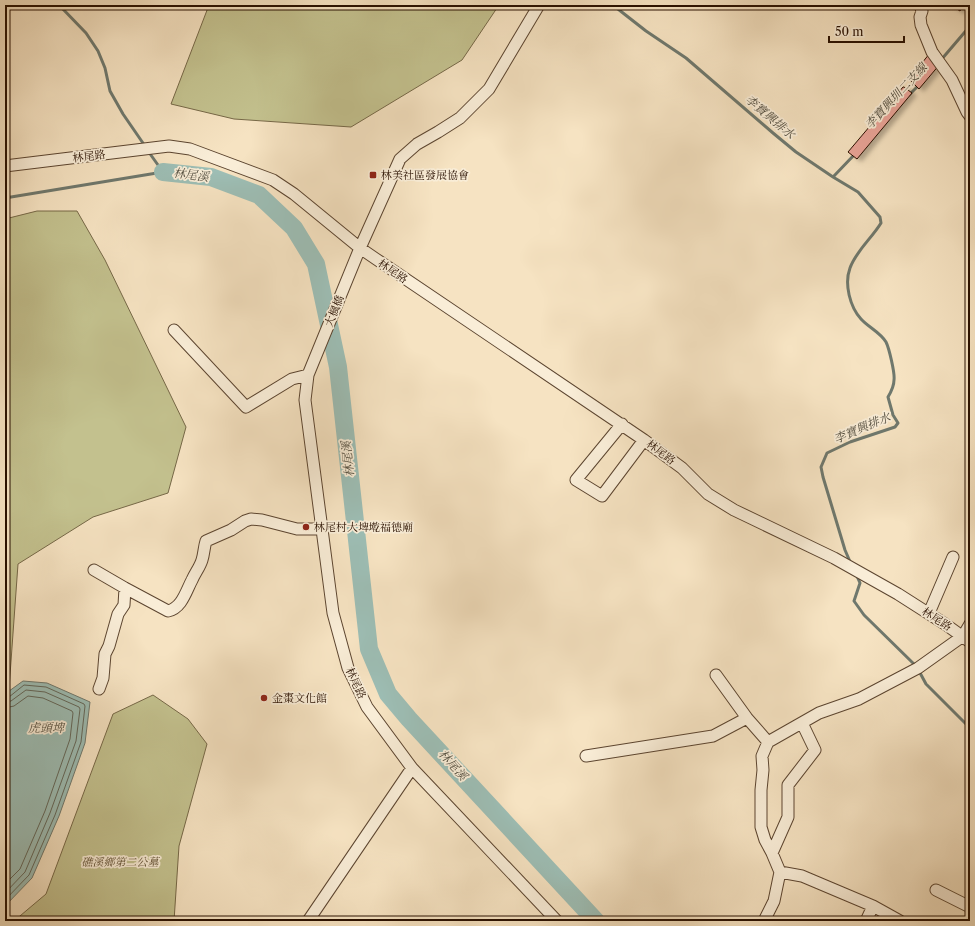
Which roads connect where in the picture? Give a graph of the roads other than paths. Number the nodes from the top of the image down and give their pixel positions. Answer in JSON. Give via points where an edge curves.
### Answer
{"nodes":[{"id":1,"x":539,"y":5,"type":"edge"},
{"id":2,"x":920,"y":5,"type":"edge"},
{"id":3,"x":970,"y":116,"type":"edge"},
{"id":4,"x":5,"y":166,"type":"edge"},
{"id":5,"x":360,"y":248,"type":"junction"},
{"id":6,"x":174,"y":330,"type":"dead end"},
{"id":7,"x":308,"y":375,"type":"junction"},
{"id":8,"x":622,"y":424,"type":"junction"},
{"id":9,"x":644,"y":440,"type":"junction"},
{"id":10,"x":322,"y":529,"type":"junction"},
{"id":11,"x":953,"y":557,"type":"dead end"},
{"id":12,"x":94,"y":570,"type":"dead end"},
{"id":13,"x":125,"y":588,"type":"junction"},
{"id":14,"x":929,"y":613,"type":"junction"},
{"id":15,"x":970,"y":624,"type":"edge"},
{"id":16,"x":966,"y":639,"type":"edge"},
{"id":17,"x":716,"y":675,"type":"dead end"},
{"id":18,"x":99,"y":689,"type":"dead end"},
{"id":19,"x":747,"y":718,"type":"junction"},
{"id":20,"x":802,"y":723,"type":"junction"},
{"id":21,"x":768,"y":742,"type":"junction"},
{"id":22,"x":586,"y":756,"type":"dead end"},
{"id":23,"x":412,"y":768,"type":"junction"},
{"id":24,"x":772,"y":853,"type":"junction"},
{"id":25,"x":780,"y":872,"type":"junction"},
{"id":26,"x":936,"y":890,"type":"dead end"},
{"id":27,"x":873,"y":906,"type":"junction"},
{"id":28,"x":970,"y":907,"type":"edge"},
{"id":29,"x":308,"y":921,"type":"edge"},
{"id":30,"x":558,"y":921,"type":"edge"},
{"id":31,"x":764,"y":921,"type":"edge"},
{"id":32,"x":866,"y":921,"type":"edge"},
{"id":33,"x":900,"y":921,"type":"edge"}],
"edges":[{"from":1,"to":5,"type":"street","via":[[488,90],[460,118],[417,144],[400,159]]},
{"from":2,"to":3,"type":"street","via":[[921,25],[932,52],[952,80]]},
{"from":4,"to":5,"type":"street","name":"林尾路","via":[[169,146],[190,149],[273,180]]},
{"from":5,"to":7,"type":"street","name":"大楓橋"},
{"from":5,"to":8,"type":"street","name":"林尾路"},
{"from":6,"to":7,"type":"street","via":[[246,407],[292,379]]},
{"from":7,"to":10,"type":"street","name":"林尾路","via":[[305,400]]},
{"from":8,"to":9,"type":"street","name":"林尾路"},
{"from":8,"to":9,"type":"street","via":[[576,480],[602,496]]},
{"from":9,"to":14,"type":"street","name":"林尾路","via":[[682,468],[708,494],[734,510],[834,558]]},
{"from":10,"to":13,"type":"street","via":[[297,529],[252,519],[206,541],[202,559],[185,596],[173,610],[168,611]]},
{"from":10,"to":23,"type":"street","name":"林尾路","via":[[333,613],[348,668],[367,707]]},
{"from":11,"to":14,"type":"street"},
{"from":12,"to":13,"type":"street"},
{"from":13,"to":18,"type":"street","via":[[124,605],[118,614],[105,654],[103,678]]},
{"from":14,"to":16,"type":"street","name":"林尾路"},
{"from":15,"to":16,"type":"street"},
{"from":16,"to":20,"type":"street","via":[[859,699],[819,713]]},
{"from":17,"to":19,"type":"street"},
{"from":19,"to":21,"type":"street"},
{"from":19,"to":22,"type":"street","via":[[713,736]]},
{"from":20,"to":21,"type":"street"},
{"from":20,"to":24,"type":"street","via":[[815,750],[788,785],[788,817]]},
{"from":21,"to":24,"type":"street","via":[[762,756],[761,827]]},
{"from":23,"to":29,"type":"street"},
{"from":23,"to":30,"type":"street","name":"林尾路"},
{"from":24,"to":25,"type":"street"},
{"from":25,"to":27,"type":"street","via":[[802,876]]},
{"from":25,"to":31,"type":"street","via":[[774,901]]},
{"from":26,"to":28,"type":"street"},
{"from":27,"to":32,"type":"street"},
{"from":27,"to":33,"type":"street"}]}
